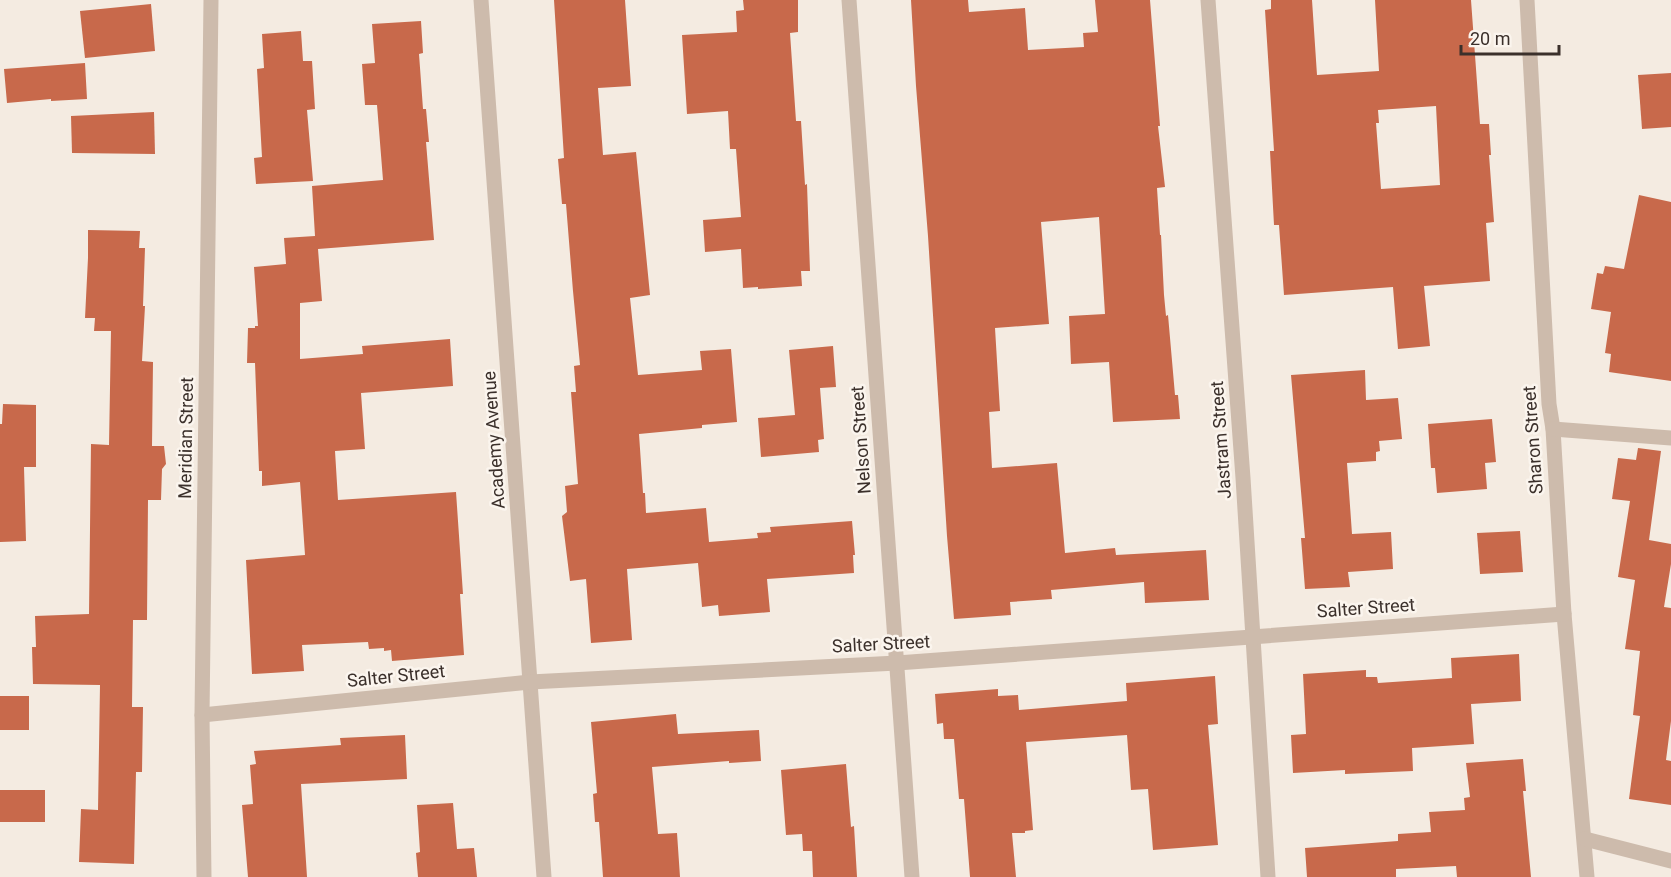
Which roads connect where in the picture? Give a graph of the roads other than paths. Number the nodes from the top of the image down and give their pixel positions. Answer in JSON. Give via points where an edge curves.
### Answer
{"nodes":[{"id":1,"x":211,"y":0,"type":"edge"},
{"id":2,"x":481,"y":0,"type":"edge"},
{"id":3,"x":849,"y":0,"type":"edge"},
{"id":4,"x":1209,"y":0,"type":"edge"},
{"id":5,"x":1527,"y":0,"type":"edge"},
{"id":6,"x":1552,"y":429,"type":"junction"},
{"id":7,"x":1671,"y":438,"type":"edge"},
{"id":8,"x":1564,"y":614,"type":"junction"},
{"id":9,"x":1253,"y":636,"type":"junction"},
{"id":10,"x":897,"y":663,"type":"junction"},
{"id":11,"x":530,"y":682,"type":"junction"},
{"id":12,"x":202,"y":715,"type":"junction"},
{"id":13,"x":1585,"y":839,"type":"junction"},
{"id":14,"x":1671,"y":861,"type":"edge"},
{"id":15,"x":204,"y":877,"type":"edge"},
{"id":16,"x":544,"y":877,"type":"edge"},
{"id":17,"x":912,"y":877,"type":"edge"},
{"id":18,"x":1268,"y":877,"type":"edge"},
{"id":19,"x":1587,"y":877,"type":"edge"}],
"edges":[{"from":1,"to":12,"type":"street","name":"Meridian Street"},
{"from":2,"to":11,"type":"street","name":"Academy Avenue"},
{"from":3,"to":10,"type":"street","name":"Nelson Street"},
{"from":4,"to":9,"type":"street","name":"Jastram Street"},
{"from":5,"to":6,"type":"street","name":"Sharon Street"},
{"from":6,"to":7,"type":"street"},
{"from":6,"to":8,"type":"street","name":"Sharon Street"},
{"from":8,"to":9,"type":"street","name":"Salter Street"},
{"from":8,"to":13,"type":"street","name":"Sharon Street"},
{"from":9,"to":10,"type":"street","name":"Salter Street"},
{"from":9,"to":18,"type":"street","name":"Jastram Street"},
{"from":10,"to":11,"type":"street","name":"Salter Street"},
{"from":10,"to":17,"type":"street","name":"Nelson Street"},
{"from":11,"to":12,"type":"street","name":"Salter Street"},
{"from":11,"to":16,"type":"street","name":"Academy Avenue"},
{"from":12,"to":15,"type":"street","name":"Meridian Street"},
{"from":13,"to":14,"type":"street"},
{"from":13,"to":19,"type":"street","name":"Sharon Street"}]}
